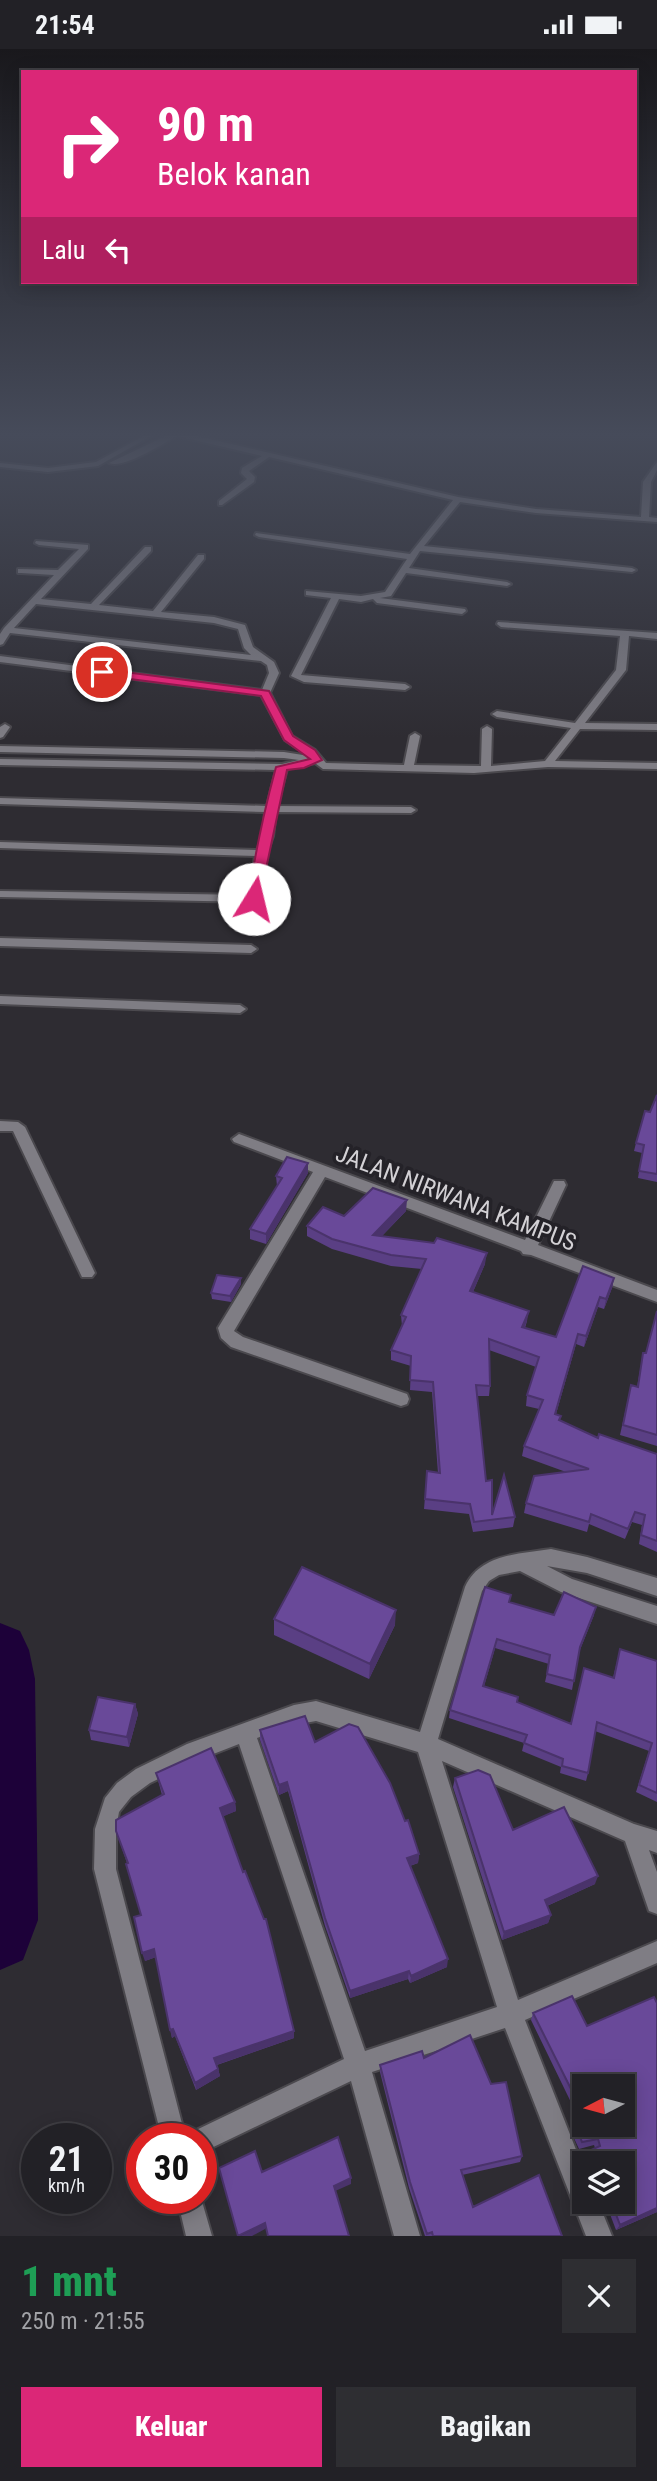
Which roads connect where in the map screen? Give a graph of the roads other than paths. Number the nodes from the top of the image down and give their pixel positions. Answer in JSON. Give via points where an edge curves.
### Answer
{"nodes":[{"id":1,"x":429,"y":534,"type":"edge"},
{"id":2,"x":259,"y":535,"type":"dead end"},
{"id":3,"x":39,"y":543,"type":"dead end"},
{"id":4,"x":418,"y":548,"type":"junction"},
{"id":5,"x":148,"y":549,"type":"dead end"},
{"id":6,"x":201,"y":558,"type":"dead end"},
{"id":7,"x":412,"y":558,"type":"junction"},
{"id":8,"x":403,"y":570,"type":"junction"},
{"id":9,"x":632,"y":570,"type":"dead end"},
{"id":10,"x":21,"y":571,"type":"dead end"},
{"id":11,"x":60,"y":573,"type":"junction"},
{"id":12,"x":507,"y":584,"type":"dead end"},
{"id":13,"x":309,"y":593,"type":"dead end"},
{"id":14,"x":336,"y":597,"type":"junction"},
{"id":15,"x":371,"y":599,"type":"junction"},
{"id":16,"x":34,"y":601,"type":"junction"},
{"id":17,"x":94,"y":606,"type":"junction"},
{"id":18,"x":463,"y":611,"type":"dead end"},
{"id":19,"x":156,"y":613,"type":"junction"},
{"id":20,"x":501,"y":624,"type":"dead end"},
{"id":21,"x":7,"y":630,"type":"junction"},
{"id":22,"x":625,"y":633,"type":"junction"},
{"id":23,"x":657,"y":636,"type":"edge"},
{"id":24,"x":0,"y":642,"type":"edge"},
{"id":25,"x":0,"y":659,"type":"edge"},
{"id":26,"x":264,"y":659,"type":"junction"},
{"id":27,"x":405,"y":687,"type":"dead end"},
{"id":28,"x":265,"y":693,"type":"junction"},
{"id":29,"x":497,"y":714,"type":"dead end"},
{"id":30,"x":576,"y":726,"type":"junction"},
{"id":31,"x":657,"y":727,"type":"edge"},
{"id":32,"x":487,"y":729,"type":"dead end"},
{"id":33,"x":415,"y":736,"type":"dead end"},
{"id":34,"x":0,"y":749,"type":"edge"},
{"id":35,"x":316,"y":760,"type":"junction"},
{"id":36,"x":0,"y":762,"type":"edge"},
{"id":37,"x":548,"y":764,"type":"junction"},
{"id":38,"x":657,"y":766,"type":"edge"},
{"id":39,"x":282,"y":767,"type":"junction"},
{"id":40,"x":408,"y":768,"type":"junction"},
{"id":41,"x":486,"y":769,"type":"junction"},
{"id":42,"x":0,"y":801,"type":"edge"},
{"id":43,"x":271,"y":809,"type":"junction"},
{"id":44,"x":411,"y":810,"type":"dead end"},
{"id":45,"x":0,"y":845,"type":"edge"},
{"id":46,"x":261,"y":853,"type":"junction"},
{"id":47,"x":0,"y":894,"type":"edge"},
{"id":48,"x":0,"y":942,"type":"edge"},
{"id":49,"x":251,"y":949,"type":"dead end"},
{"id":50,"x":0,"y":1000,"type":"edge"},
{"id":51,"x":240,"y":1009,"type":"dead end"},
{"id":52,"x":0,"y":1126,"type":"edge"},
{"id":53,"x":239,"y":1139,"type":"dead end"},
{"id":54,"x":321,"y":1171,"type":"junction"},
{"id":55,"x":559,"y":1185,"type":"dead end"},
{"id":56,"x":528,"y":1250,"type":"junction"},
{"id":57,"x":87,"y":1273,"type":"dead end"},
{"id":58,"x":657,"y":1296,"type":"edge"},
{"id":59,"x":401,"y":1399,"type":"dead end"},
{"id":60,"x":523,"y":1563,"type":"junction"},
{"id":61,"x":657,"y":1587,"type":"edge"},
{"id":62,"x":657,"y":1615,"type":"edge"},
{"id":63,"x":246,"y":1734,"type":"junction"},
{"id":64,"x":426,"y":1744,"type":"junction"},
{"id":65,"x":633,"y":1834,"type":"junction"},
{"id":66,"x":657,"y":1842,"type":"edge"},
{"id":67,"x":657,"y":1903,"type":"edge"},
{"id":68,"x":657,"y":1952,"type":"edge"},
{"id":69,"x":511,"y":2014,"type":"junction"},
{"id":70,"x":358,"y":2065,"type":"junction"},
{"id":71,"x":170,"y":2123,"type":"edge"},
{"id":72,"x":217,"y":2133,"type":"edge"},
{"id":73,"x":572,"y":2168,"type":"edge"},
{"id":74,"x":193,"y":2214,"type":"edge"},
{"id":75,"x":590,"y":2214,"type":"edge"},
{"id":76,"x":199,"y":2236,"type":"edge"},
{"id":77,"x":407,"y":2236,"type":"edge"},
{"id":78,"x":598,"y":2236,"type":"edge"}],
"edges":[{"from":1,"to":4,"type":"street"},
{"from":2,"to":7,"type":"street"},
{"from":3,"to":11,"type":"street","via":[[85,547]]},
{"from":4,"to":7,"type":"street"},
{"from":4,"to":9,"type":"street"},
{"from":5,"to":17,"type":"street"},
{"from":6,"to":19,"type":"street"},
{"from":7,"to":8,"type":"street"},
{"from":8,"to":12,"type":"street"},
{"from":8,"to":15,"type":"street","via":[[388,594]]},
{"from":10,"to":11,"type":"street"},
{"from":11,"to":16,"type":"street"},
{"from":13,"to":14,"type":"street"},
{"from":14,"to":15,"type":"street"},
{"from":14,"to":27,"type":"street","via":[[298,678]]},
{"from":15,"to":18,"type":"street"},
{"from":16,"to":17,"type":"street"},
{"from":16,"to":21,"type":"street"},
{"from":17,"to":19,"type":"street"},
{"from":19,"to":26,"type":"street","via":[[237,625],[251,653]]},
{"from":20,"to":22,"type":"street"},
{"from":21,"to":24,"type":"street"},
{"from":21,"to":26,"type":"street"},
{"from":22,"to":23,"type":"street"},
{"from":22,"to":30,"type":"street","via":[[621,670]]},
{"from":25,"to":28,"type":"street"},
{"from":26,"to":28,"type":"street","via":[[274,673]]},
{"from":28,"to":35,"type":"street","via":[[288,738]]},
{"from":29,"to":30,"type":"street"},
{"from":30,"to":31,"type":"street"},
{"from":30,"to":37,"type":"street"},
{"from":32,"to":41,"type":"street"},
{"from":33,"to":40,"type":"street"},
{"from":34,"to":35,"type":"street","via":[[284,755]]},
{"from":35,"to":39,"type":"street"},
{"from":35,"to":40,"type":"street","via":[[330,767]]},
{"from":36,"to":39,"type":"street"},
{"from":37,"to":38,"type":"street"},
{"from":37,"to":41,"type":"street"},
{"from":39,"to":43,"type":"street"},
{"from":40,"to":41,"type":"street"},
{"from":42,"to":43,"type":"street"},
{"from":43,"to":44,"type":"street"},
{"from":43,"to":46,"type":"street"},
{"from":45,"to":46,"type":"street"},
{"from":46,"to":47,"type":"street","via":[[254,899]]},
{"from":48,"to":49,"type":"street"},
{"from":50,"to":51,"type":"street"},
{"from":52,"to":57,"type":"street","via":[[18,1127]]},
{"from":53,"to":54,"type":"street","name":"JALAN NIRWANA KAMPUS"},
{"from":54,"to":56,"type":"street","name":"JALAN NIRWANA KAMPUS"},
{"from":54,"to":59,"type":"street","via":[[226,1328],[227,1334],[237,1342]]},
{"from":55,"to":56,"type":"street"},
{"from":56,"to":58,"type":"street","name":"JALAN NIRWANA KAMPUS"},
{"from":60,"to":61,"type":"street","via":[[542,1557],[565,1559]]},
{"from":60,"to":62,"type":"street","via":[[568,1586]]},
{"from":60,"to":64,"type":"street","via":[[496,1567],[477,1580]]},
{"from":63,"to":64,"type":"street","via":[[316,1711]]},
{"from":63,"to":70,"type":"street"},
{"from":63,"to":71,"type":"street","via":[[152,1769],[112,1805],[104,1832],[105,1869]]},
{"from":64,"to":65,"type":"street"},
{"from":64,"to":69,"type":"street"},
{"from":65,"to":66,"type":"street"},
{"from":65,"to":67,"type":"street"},
{"from":68,"to":69,"type":"street"},
{"from":69,"to":70,"type":"street"},
{"from":69,"to":73,"type":"street"},
{"from":70,"to":72,"type":"street"},
{"from":70,"to":77,"type":"street"},
{"from":74,"to":76,"type":"street"},
{"from":75,"to":78,"type":"street"}]}
